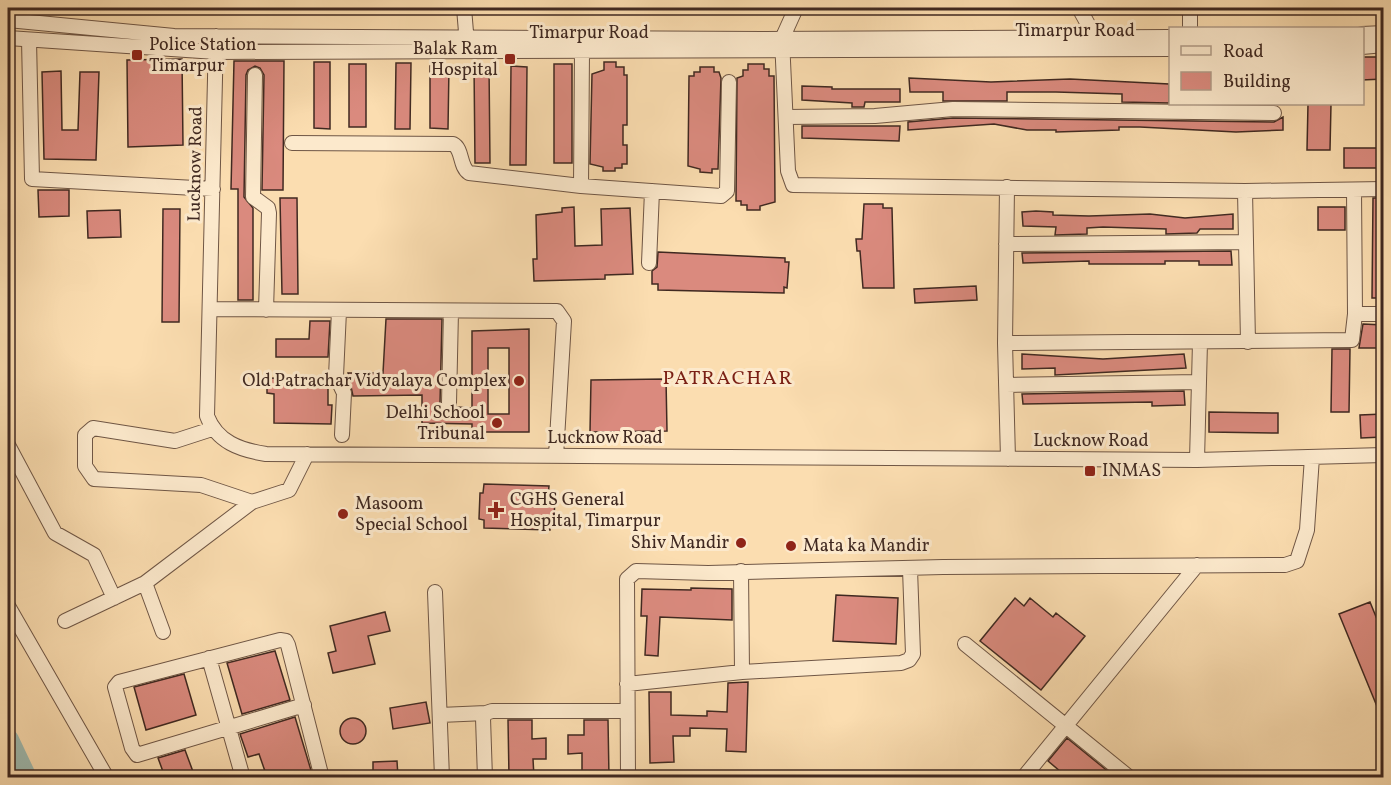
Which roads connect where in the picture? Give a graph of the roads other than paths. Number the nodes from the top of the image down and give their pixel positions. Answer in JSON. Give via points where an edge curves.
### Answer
{"nodes":[{"id":1,"x":464,"y":8,"type":"edge"},
{"id":2,"x":796,"y":8,"type":"edge"},
{"id":3,"x":1079,"y":8,"type":"edge"},
{"id":4,"x":1190,"y":8,"type":"edge"},
{"id":5,"x":8,"y":20,"type":"edge"},
{"id":6,"x":1190,"y":27,"type":"edge"},
{"id":7,"x":1383,"y":33,"type":"edge"},
{"id":8,"x":1364,"y":34,"type":"edge"},
{"id":9,"x":216,"y":36,"type":"junction"},
{"id":10,"x":468,"y":37,"type":"junction"},
{"id":11,"x":1169,"y":37,"type":"edge"},
{"id":12,"x":8,"y":38,"type":"edge"},
{"id":13,"x":29,"y":40,"type":"junction"},
{"id":14,"x":1095,"y":43,"type":"junction"},
{"id":15,"x":782,"y":45,"type":"junction"},
{"id":16,"x":1383,"y":45,"type":"edge"},
{"id":17,"x":1364,"y":47,"type":"edge"},
{"id":18,"x":1169,"y":49,"type":"edge"},
{"id":19,"x":582,"y":51,"type":"junction"},
{"id":20,"x":216,"y":52,"type":"junction"},
{"id":21,"x":467,"y":52,"type":"junction"},
{"id":22,"x":255,"y":75,"type":"dead end"},
{"id":23,"x":729,"y":82,"type":"dead end"},
{"id":24,"x":1274,"y":113,"type":"dead end"},
{"id":25,"x":787,"y":117,"type":"junction"},
{"id":26,"x":292,"y":143,"type":"dead end"},
{"id":27,"x":580,"y":186,"type":"junction"},
{"id":28,"x":1008,"y":187,"type":"junction"},
{"id":29,"x":213,"y":189,"type":"junction"},
{"id":30,"x":1383,"y":189,"type":"edge"},
{"id":31,"x":1354,"y":190,"type":"junction"},
{"id":32,"x":652,"y":191,"type":"junction"},
{"id":33,"x":1245,"y":191,"type":"junction"},
{"id":34,"x":1246,"y":242,"type":"junction"},
{"id":35,"x":1006,"y":244,"type":"junction"},
{"id":36,"x":649,"y":263,"type":"dead end"},
{"id":37,"x":211,"y":309,"type":"junction"},
{"id":38,"x":266,"y":310,"type":"junction"},
{"id":39,"x":451,"y":311,"type":"junction"},
{"id":40,"x":339,"y":312,"type":"junction"},
{"id":41,"x":1355,"y":314,"type":"junction"},
{"id":42,"x":1383,"y":314,"type":"edge"},
{"id":43,"x":1200,"y":342,"type":"junction"},
{"id":44,"x":1248,"y":342,"type":"junction"},
{"id":45,"x":1005,"y":343,"type":"junction"},
{"id":46,"x":1199,"y":382,"type":"junction"},
{"id":47,"x":1006,"y":385,"type":"junction"},
{"id":48,"x":449,"y":403,"type":"dead end"},
{"id":49,"x":212,"y":429,"type":"junction"},
{"id":50,"x":342,"y":435,"type":"dead end"},
{"id":51,"x":8,"y":445,"type":"edge"},
{"id":52,"x":307,"y":454,"type":"junction"},
{"id":53,"x":1383,"y":455,"type":"edge"},
{"id":54,"x":556,"y":456,"type":"junction"},
{"id":55,"x":1312,"y":457,"type":"junction"},
{"id":56,"x":1008,"y":459,"type":"junction"},
{"id":57,"x":1197,"y":460,"type":"junction"},
{"id":58,"x":252,"y":502,"type":"junction"},
{"id":59,"x":1197,"y":565,"type":"junction"},
{"id":60,"x":910,"y":569,"type":"junction"},
{"id":61,"x":741,"y":571,"type":"junction"},
{"id":62,"x":145,"y":583,"type":"junction"},
{"id":63,"x":435,"y":592,"type":"dead end"},
{"id":64,"x":114,"y":598,"type":"junction"},
{"id":65,"x":8,"y":606,"type":"edge"},
{"id":66,"x":65,"y":621,"type":"dead end"},
{"id":67,"x":163,"y":632,"type":"dead end"},
{"id":68,"x":965,"y":644,"type":"dead end"},
{"id":69,"x":209,"y":658,"type":"junction"},
{"id":70,"x":742,"y":672,"type":"junction"},
{"id":71,"x":627,"y":684,"type":"junction"},
{"id":72,"x":304,"y":705,"type":"junction"},
{"id":73,"x":627,"y":711,"type":"junction"},
{"id":74,"x":486,"y":713,"type":"junction"},
{"id":75,"x":440,"y":715,"type":"junction"},
{"id":76,"x":1067,"y":724,"type":"junction"},
{"id":77,"x":229,"y":729,"type":"junction"},
{"id":78,"x":107,"y":777,"type":"edge"},
{"id":79,"x":243,"y":777,"type":"edge"},
{"id":80,"x":322,"y":777,"type":"edge"},
{"id":81,"x":442,"y":777,"type":"edge"},
{"id":82,"x":485,"y":777,"type":"edge"},
{"id":83,"x":628,"y":777,"type":"edge"},
{"id":84,"x":1023,"y":777,"type":"edge"},
{"id":85,"x":1130,"y":777,"type":"edge"}],
"edges":[{"from":1,"to":10,"type":"street"},
{"from":2,"to":15,"type":"street"},
{"from":3,"to":14,"type":"street"},
{"from":4,"to":6,"type":"street"},
{"from":5,"to":9,"type":"street","name":"Timarpur Road","via":[[159,35]]},
{"from":7,"to":8,"type":"street"},
{"from":9,"to":10,"type":"street","name":"Timarpur Road"},
{"from":9,"to":20,"type":"street","name":"Lucknow Road"},
{"from":10,"to":15,"type":"street","name":"Timarpur Road"},
{"from":10,"to":21,"type":"street"},
{"from":11,"to":14,"type":"street","name":"Timarpur Road"},
{"from":12,"to":13,"type":"street","name":"Timarpur Road"},
{"from":13,"to":20,"type":"street","name":"Timarpur Road"},
{"from":13,"to":29,"type":"street","via":[[32,179]]},
{"from":14,"to":15,"type":"street","name":"Timarpur Road"},
{"from":14,"to":18,"type":"street","name":"Timarpur Road"},
{"from":15,"to":19,"type":"street","name":"Timarpur Road"},
{"from":15,"to":25,"type":"street"},
{"from":16,"to":17,"type":"street"},
{"from":19,"to":21,"type":"street","name":"Timarpur Road"},
{"from":19,"to":27,"type":"street"},
{"from":20,"to":21,"type":"street","name":"Timarpur Road"},
{"from":20,"to":29,"type":"street","name":"Lucknow Road"},
{"from":22,"to":38,"type":"street","via":[[253,197],[269,213]]},
{"from":23,"to":32,"type":"street","via":[[724,195]]},
{"from":24,"to":25,"type":"street","via":[[952,110]]},
{"from":25,"to":28,"type":"street","via":[[788,171],[793,185]]},
{"from":26,"to":27,"type":"street","via":[[453,144],[469,173]]},
{"from":27,"to":32,"type":"street"},
{"from":28,"to":33,"type":"street"},
{"from":28,"to":35,"type":"street"},
{"from":29,"to":37,"type":"street","name":"Lucknow Road"},
{"from":30,"to":31,"type":"street"},
{"from":31,"to":33,"type":"street"},
{"from":31,"to":41,"type":"street"},
{"from":32,"to":36,"type":"street"},
{"from":33,"to":34,"type":"street"},
{"from":34,"to":35,"type":"street"},
{"from":34,"to":44,"type":"street"},
{"from":35,"to":45,"type":"street"},
{"from":37,"to":38,"type":"street"},
{"from":37,"to":49,"type":"street","name":"Lucknow Road","via":[[207,416]]},
{"from":38,"to":40,"type":"street"},
{"from":39,"to":40,"type":"street"},
{"from":39,"to":48,"type":"street"},
{"from":39,"to":54,"type":"street","via":[[551,310],[562,315]]},
{"from":40,"to":50,"type":"street","via":[[336,376],[344,393]]},
{"from":41,"to":42,"type":"street"},
{"from":41,"to":44,"type":"street","via":[[1354,338],[1349,341]]},
{"from":43,"to":44,"type":"street"},
{"from":43,"to":45,"type":"street"},
{"from":43,"to":46,"type":"street"},
{"from":45,"to":47,"type":"street"},
{"from":46,"to":47,"type":"street"},
{"from":46,"to":57,"type":"street"},
{"from":47,"to":56,"type":"street"},
{"from":49,"to":52,"type":"street","name":"Lucknow Road","via":[[220,439],[249,451]]},
{"from":49,"to":58,"type":"street","via":[[175,441],[93,428],[85,435],[85,466],[94,478],[201,485]]},
{"from":51,"to":64,"type":"street","via":[[55,533],[94,555]]},
{"from":52,"to":54,"type":"street","name":"Lucknow Road"},
{"from":52,"to":58,"type":"street","via":[[289,490]]},
{"from":53,"to":55,"type":"street","name":"Lucknow Road"},
{"from":54,"to":56,"type":"street","name":"Lucknow Road"},
{"from":55,"to":57,"type":"street","name":"Lucknow Road"},
{"from":55,"to":59,"type":"street","via":[[1307,530],[1297,561],[1285,565]]},
{"from":56,"to":57,"type":"street","name":"Lucknow Road"},
{"from":58,"to":62,"type":"street"},
{"from":59,"to":60,"type":"street"},
{"from":59,"to":76,"type":"street"},
{"from":60,"to":61,"type":"street"},
{"from":60,"to":70,"type":"street","via":[[913,654],[909,660]]},
{"from":61,"to":70,"type":"street"},
{"from":61,"to":71,"type":"street","via":[[643,570],[630,574]]},
{"from":62,"to":64,"type":"street"},
{"from":62,"to":67,"type":"street"},
{"from":63,"to":75,"type":"street"},
{"from":64,"to":66,"type":"street"},
{"from":65,"to":78,"type":"street"},
{"from":68,"to":76,"type":"street"},
{"from":69,"to":72,"type":"street","via":[[286,641]]},
{"from":69,"to":77,"type":"street"},
{"from":69,"to":77,"type":"street","via":[[119,682],[114,694],[137,754]]},
{"from":70,"to":71,"type":"street"},
{"from":71,"to":73,"type":"street"},
{"from":72,"to":77,"type":"street"},
{"from":72,"to":80,"type":"street"},
{"from":73,"to":74,"type":"street"},
{"from":73,"to":83,"type":"street"},
{"from":74,"to":75,"type":"street"},
{"from":74,"to":82,"type":"street"},
{"from":75,"to":81,"type":"street"},
{"from":76,"to":84,"type":"street"},
{"from":76,"to":85,"type":"street"},
{"from":77,"to":79,"type":"street"}]}
